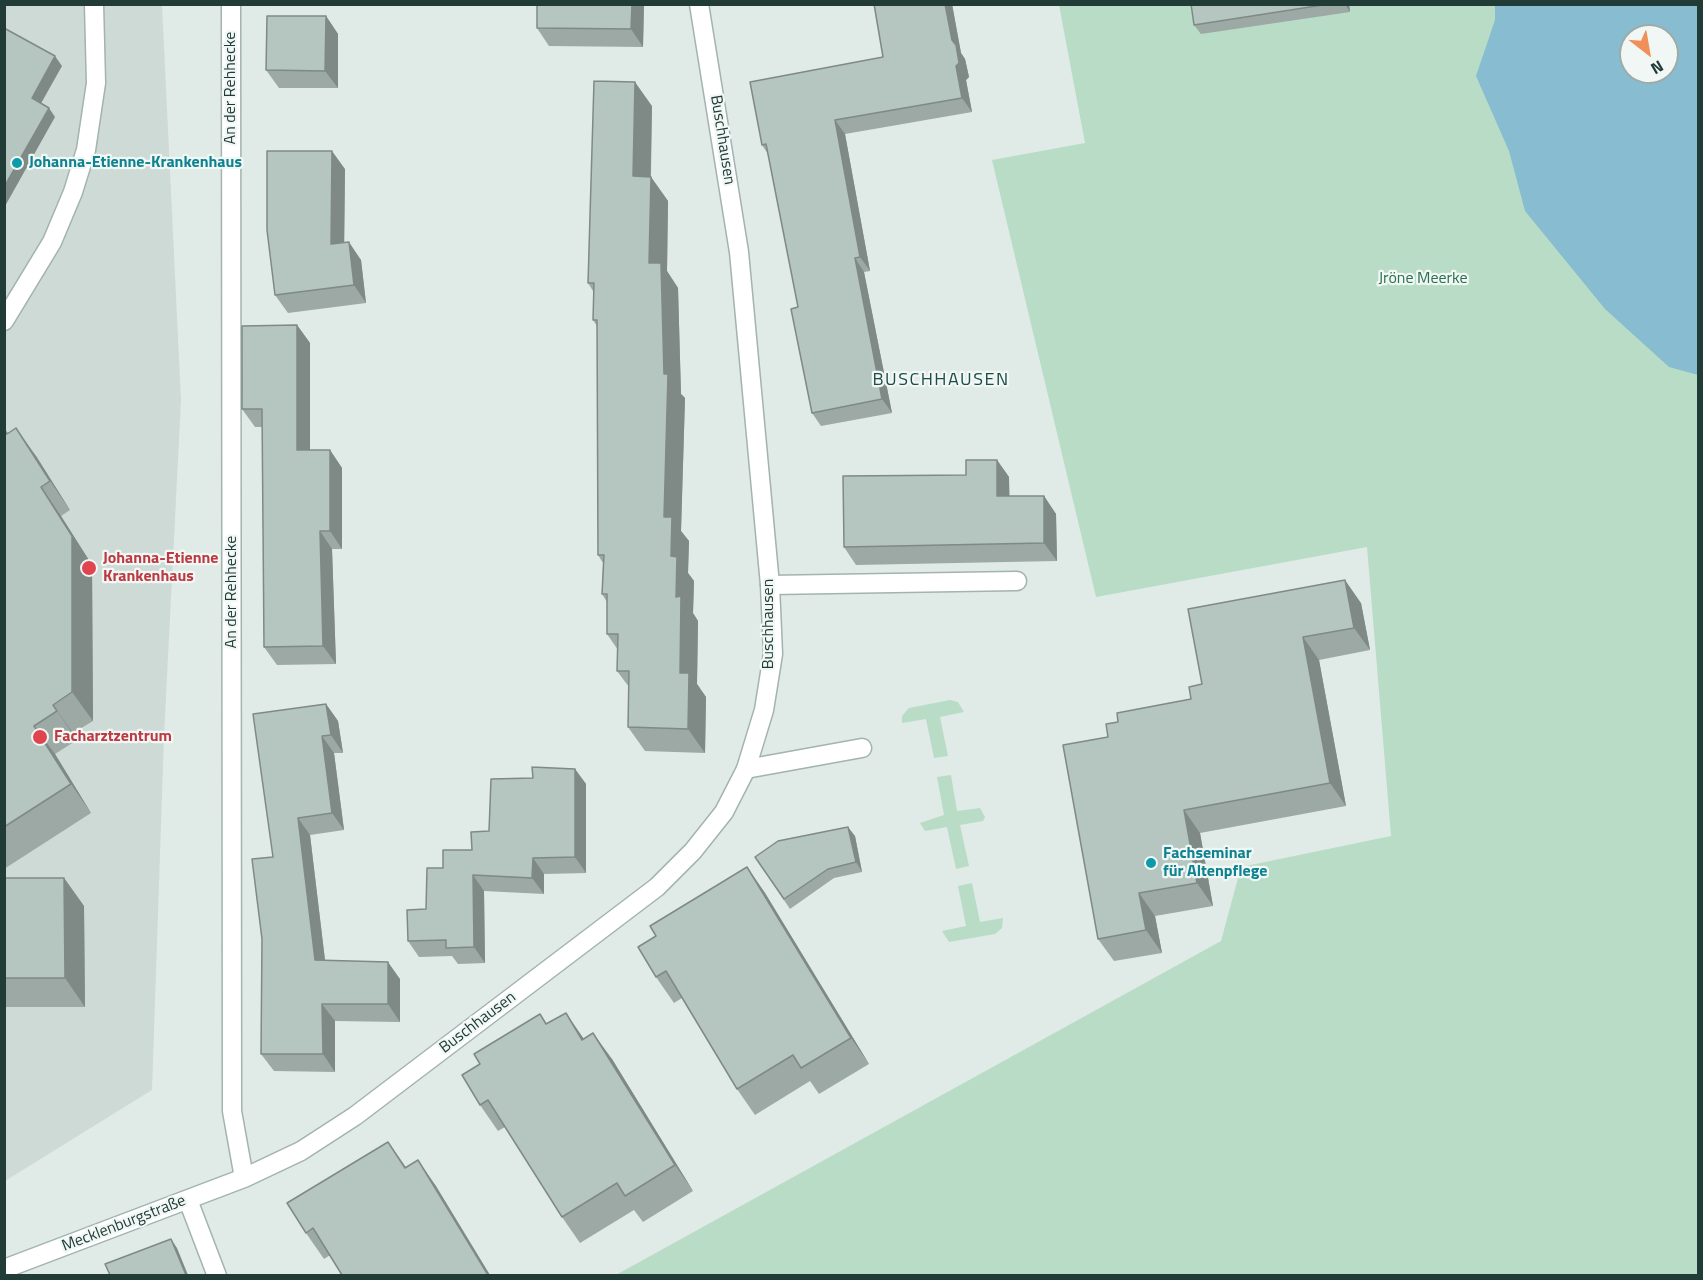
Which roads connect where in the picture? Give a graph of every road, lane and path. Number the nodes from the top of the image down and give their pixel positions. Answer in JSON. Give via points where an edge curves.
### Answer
{"nodes":[{"id":1,"x":94,"y":4,"type":"edge"},
{"id":2,"x":231,"y":4,"type":"edge"},
{"id":3,"x":699,"y":4,"type":"edge"},
{"id":4,"x":4,"y":321,"type":"edge"},
{"id":5,"x":1017,"y":581,"type":"dead end"},
{"id":6,"x":770,"y":585,"type":"junction"},
{"id":7,"x":862,"y":748,"type":"dead end"},
{"id":8,"x":746,"y":769,"type":"junction"},
{"id":9,"x":244,"y":1178,"type":"junction"},
{"id":10,"x":188,"y":1200,"type":"junction"},
{"id":11,"x":4,"y":1269,"type":"edge"},
{"id":12,"x":217,"y":1275,"type":"edge"}],
"edges":[{"from":1,"to":4,"type":"street","via":[[96,83],[86,150],[52,242]]},
{"from":2,"to":9,"type":"street","name":"An der Rehhecke","via":[[232,1112]]},
{"from":3,"to":6,"type":"street","name":"Buschhausen","via":[[739,252]]},
{"from":5,"to":6,"type":"street"},
{"from":6,"to":8,"type":"street","name":"Buschhausen","via":[[773,654],[765,710]]},
{"from":7,"to":8,"type":"street"},
{"from":8,"to":9,"type":"street","name":"Buschhausen","via":[[724,812],[657,887],[356,1116],[301,1151]]},
{"from":9,"to":10,"type":"street","name":"Mecklenburgstraße"},
{"from":10,"to":11,"type":"street","name":"Mecklenburgstraße"},
{"from":10,"to":12,"type":"street"}]}
